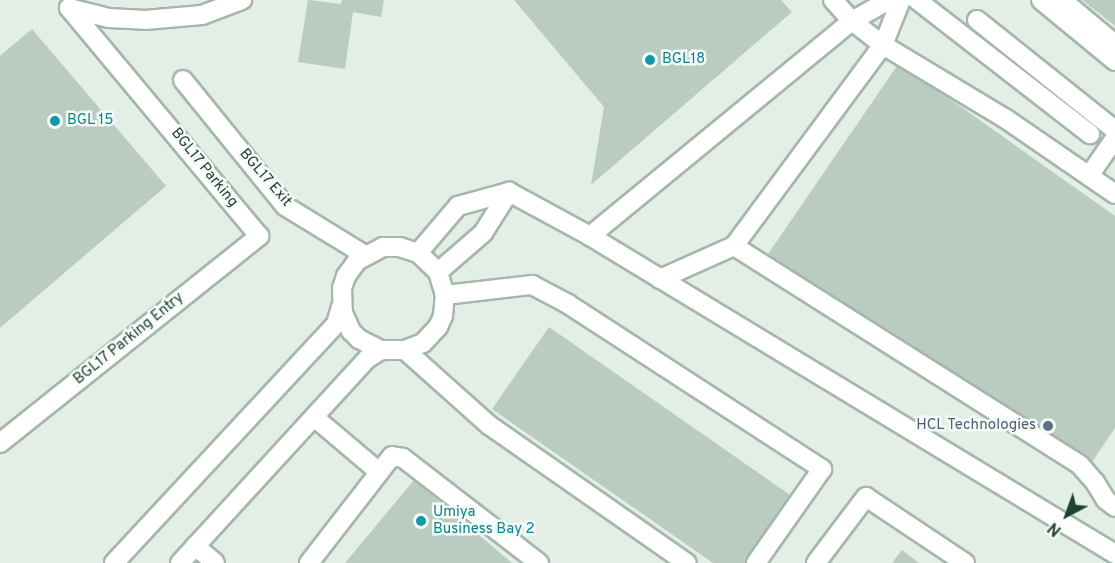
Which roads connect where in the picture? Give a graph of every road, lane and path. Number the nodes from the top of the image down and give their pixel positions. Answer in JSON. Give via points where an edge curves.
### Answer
{"nodes":[{"id":1,"x":52,"y":0,"type":"edge"},
{"id":2,"x":242,"y":0,"type":"edge"},
{"id":3,"x":833,"y":0,"type":"edge"},
{"id":4,"x":889,"y":0,"type":"edge"},
{"id":5,"x":902,"y":0,"type":"edge"},
{"id":6,"x":917,"y":0,"type":"edge"},
{"id":7,"x":1041,"y":0,"type":"edge"},
{"id":8,"x":1062,"y":0,"type":"edge"},
{"id":9,"x":69,"y":8,"type":"junction"},
{"id":10,"x":977,"y":20,"type":"dead end"},
{"id":11,"x":852,"y":21,"type":"junction"},
{"id":12,"x":1115,"y":44,"type":"edge"},
{"id":13,"x":883,"y":45,"type":"junction"},
{"id":14,"x":1115,"y":61,"type":"edge"},
{"id":15,"x":183,"y":80,"type":"dead end"},
{"id":16,"x":1115,"y":130,"type":"edge"},
{"id":17,"x":1090,"y":134,"type":"dead end"},
{"id":18,"x":1115,"y":138,"type":"edge"},
{"id":19,"x":1089,"y":176,"type":"junction"},
{"id":20,"x":509,"y":192,"type":"junction"},
{"id":21,"x":1115,"y":194,"type":"edge"},
{"id":22,"x":259,"y":236,"type":"joint"},
{"id":23,"x":590,"y":236,"type":"junction"},
{"id":24,"x":734,"y":246,"type":"junction"},
{"id":25,"x":418,"y":253,"type":"junction"},
{"id":26,"x":365,"y":255,"type":"junction"},
{"id":27,"x":438,"y":272,"type":"junction"},
{"id":28,"x":660,"y":279,"type":"junction"},
{"id":29,"x":446,"y":295,"type":"junction"},
{"id":30,"x":341,"y":307,"type":"junction"},
{"id":31,"x":381,"y":350,"type":"junction"},
{"id":32,"x":405,"y":350,"type":"junction"},
{"id":33,"x":314,"y":417,"type":"junction"},
{"id":34,"x":0,"y":443,"type":"edge"},
{"id":35,"x":379,"y":472,"type":"junction"},
{"id":36,"x":1115,"y":507,"type":"edge"},
{"id":37,"x":195,"y":546,"type":"junction"},
{"id":38,"x":1115,"y":554,"type":"edge"},
{"id":39,"x":114,"y":563,"type":"edge"},
{"id":40,"x":180,"y":563,"type":"edge"},
{"id":41,"x":215,"y":563,"type":"edge"},
{"id":42,"x":309,"y":563,"type":"edge"},
{"id":43,"x":539,"y":563,"type":"edge"},
{"id":44,"x":687,"y":563,"type":"edge"},
{"id":45,"x":756,"y":563,"type":"edge"},
{"id":46,"x":816,"y":563,"type":"edge"},
{"id":47,"x":965,"y":563,"type":"edge"}],
"edges":[{"from":1,"to":9,"type":"street"},
{"from":2,"to":9,"type":"street","via":[[202,15],[145,20],[109,18]]},
{"from":3,"to":11,"type":"street"},
{"from":4,"to":11,"type":"street"},
{"from":5,"to":13,"type":"street"},
{"from":6,"to":17,"type":"street"},
{"from":7,"to":14,"type":"street"},
{"from":8,"to":12,"type":"street"},
{"from":9,"to":22,"type":"street","name":"BGL17 Parking"},
{"from":10,"to":16,"type":"street"},
{"from":11,"to":13,"type":"street"},
{"from":11,"to":23,"type":"street"},
{"from":13,"to":19,"type":"street","via":[[1006,118]]},
{"from":13,"to":24,"type":"street"},
{"from":15,"to":26,"type":"street","name":"BGL17 Exit","via":[[285,206]]},
{"from":18,"to":19,"type":"street"},
{"from":19,"to":21,"type":"street"},
{"from":20,"to":23,"type":"street"},
{"from":20,"to":25,"type":"street","via":[[458,206]]},
{"from":20,"to":27,"type":"street","via":[[483,233]]},
{"from":22,"to":34,"type":"street","name":"BGL17 Parking Entry"},
{"from":23,"to":28,"type":"street"},
{"from":24,"to":28,"type":"street"},
{"from":24,"to":36,"type":"street","via":[[1080,465]]},
{"from":25,"to":26,"type":"street","via":[[391,247]]},
{"from":25,"to":27,"type":"street"},
{"from":26,"to":30,"type":"street","via":[[346,276]]},
{"from":27,"to":29,"type":"street"},
{"from":28,"to":38,"type":"street"},
{"from":29,"to":32,"type":"street","via":[[438,327],[423,343]]},
{"from":29,"to":45,"type":"street","via":[[532,285],[568,304],[822,469]]},
{"from":30,"to":31,"type":"street","via":[[351,331],[369,346]]},
{"from":30,"to":39,"type":"street","via":[[336,324]]},
{"from":31,"to":32,"type":"street"},
{"from":31,"to":33,"type":"street","via":[[368,358]]},
{"from":32,"to":44,"type":"street","via":[[489,425]]},
{"from":33,"to":35,"type":"street"},
{"from":33,"to":37,"type":"street"},
{"from":35,"to":42,"type":"street"},
{"from":35,"to":43,"type":"street","via":[[392,456],[403,458]]},
{"from":37,"to":40,"type":"street"},
{"from":37,"to":41,"type":"street"},
{"from":46,"to":47,"type":"street","via":[[866,497]]}]}
